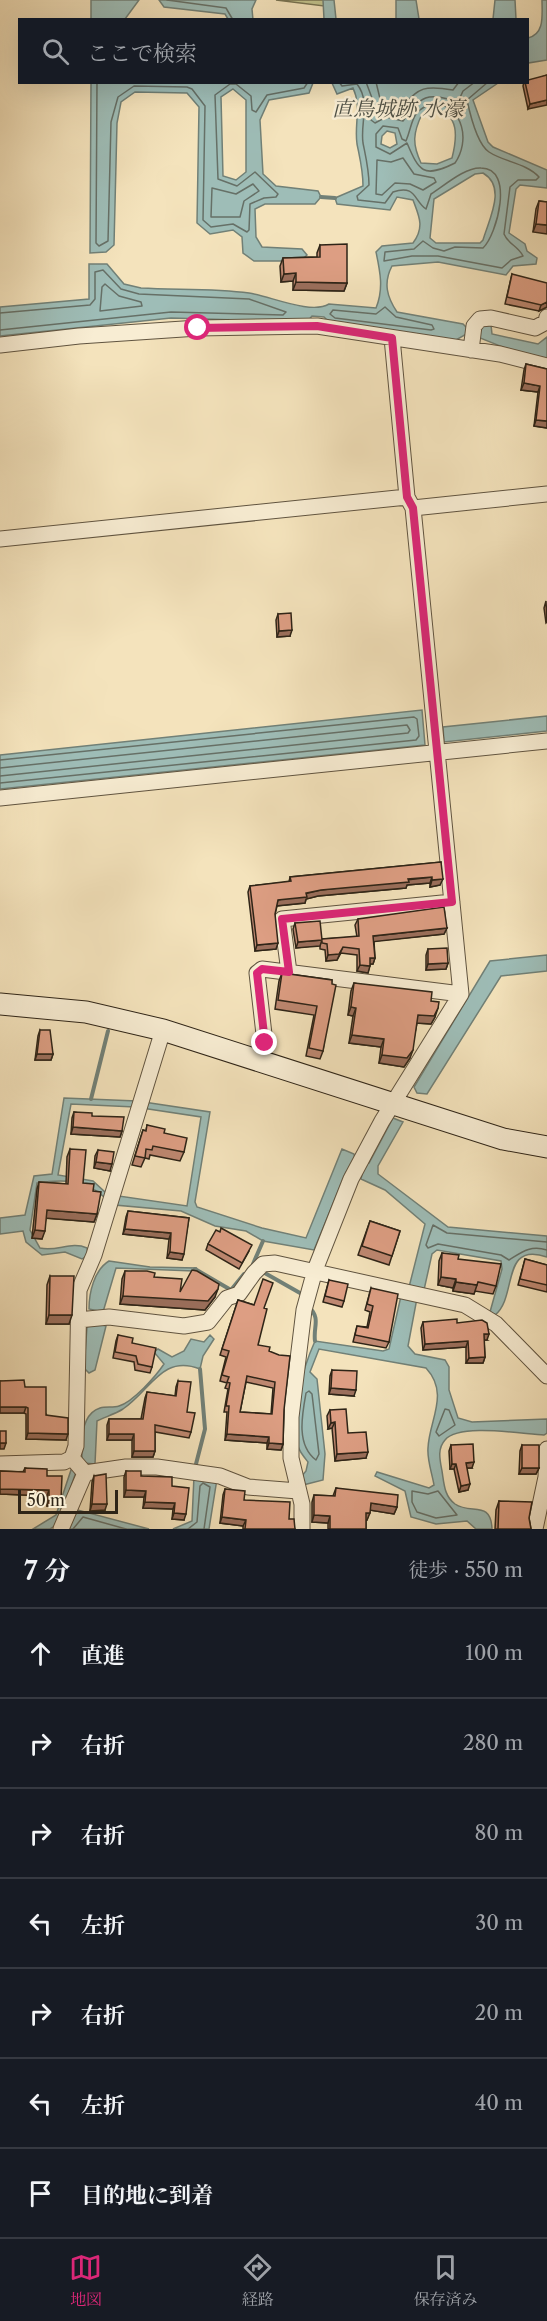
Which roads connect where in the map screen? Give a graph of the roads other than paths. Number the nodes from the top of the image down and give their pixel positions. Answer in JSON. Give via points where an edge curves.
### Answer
{"nodes":[{"id":1,"x":547,"y":317,"type":"edge"},
{"id":2,"x":392,"y":338,"type":"junction"},
{"id":3,"x":473,"y":339,"type":"junction"},
{"id":4,"x":0,"y":345,"type":"edge"},
{"id":5,"x":547,"y":366,"type":"edge"},
{"id":6,"x":547,"y":494,"type":"edge"},
{"id":7,"x":410,"y":502,"type":"junction"},
{"id":8,"x":0,"y":539,"type":"edge"},
{"id":9,"x":547,"y":741,"type":"edge"},
{"id":10,"x":437,"y":753,"type":"junction"},
{"id":11,"x":0,"y":798,"type":"edge"},
{"id":12,"x":452,"y":902,"type":"junction"},
{"id":13,"x":289,"y":972,"type":"junction"},
{"id":14,"x":461,"y":994,"type":"junction"},
{"id":15,"x":0,"y":1004,"type":"edge"},
{"id":16,"x":163,"y":1030,"type":"junction"},
{"id":17,"x":260,"y":1060,"type":"junction"},
{"id":18,"x":393,"y":1104,"type":"junction"},
{"id":19,"x":547,"y":1147,"type":"edge"},
{"id":20,"x":315,"y":1270,"type":"junction"},
{"id":21,"x":78,"y":1320,"type":"junction"},
{"id":22,"x":547,"y":1376,"type":"edge"},
{"id":23,"x":547,"y":1449,"type":"edge"},
{"id":24,"x":0,"y":1464,"type":"edge"},
{"id":25,"x":78,"y":1465,"type":"junction"},
{"id":26,"x":298,"y":1491,"type":"junction"},
{"id":27,"x":63,"y":1525,"type":"edge"},
{"id":28,"x":302,"y":1529,"type":"edge"},
{"id":29,"x":535,"y":1529,"type":"edge"}],
"edges":[{"from":1,"to":3,"type":"street","via":[[546,322],[535,328],[480,319]]},
{"from":2,"to":3,"type":"street"},
{"from":2,"to":4,"type":"street","via":[[317,326],[198,328]]},
{"from":2,"to":7,"type":"street"},
{"from":3,"to":5,"type":"street"},
{"from":6,"to":7,"type":"street"},
{"from":7,"to":8,"type":"street"},
{"from":7,"to":10,"type":"street"},
{"from":9,"to":10,"type":"street"},
{"from":10,"to":11,"type":"street"},
{"from":10,"to":12,"type":"street"},
{"from":12,"to":13,"type":"street","via":[[282,919]]},
{"from":12,"to":14,"type":"street"},
{"from":13,"to":14,"type":"street"},
{"from":13,"to":17,"type":"street","via":[[262,969],[257,973],[265,1043]]},
{"from":14,"to":18,"type":"street"},
{"from":15,"to":16,"type":"street","via":[[86,1012]]},
{"from":16,"to":17,"type":"street"},
{"from":16,"to":21,"type":"street","via":[[94,1256],[79,1290]]},
{"from":17,"to":18,"type":"street"},
{"from":18,"to":19,"type":"street","via":[[503,1138]]},
{"from":18,"to":20,"type":"street","via":[[351,1179]]},
{"from":20,"to":21,"type":"street","via":[[263,1264],[239,1294],[227,1298],[208,1322],[184,1326],[110,1317]]},
{"from":20,"to":22,"type":"street","via":[[465,1305],[496,1323]]},
{"from":20,"to":26,"type":"street","via":[[304,1310],[291,1417],[291,1458]]},
{"from":21,"to":25,"type":"street"},
{"from":23,"to":29,"type":"street","via":[[546,1477]]},
{"from":24,"to":25,"type":"street"},
{"from":25,"to":26,"type":"street","via":[[157,1467],[220,1476],[248,1487]]},
{"from":25,"to":27,"type":"street"},
{"from":26,"to":28,"type":"street"}]}
